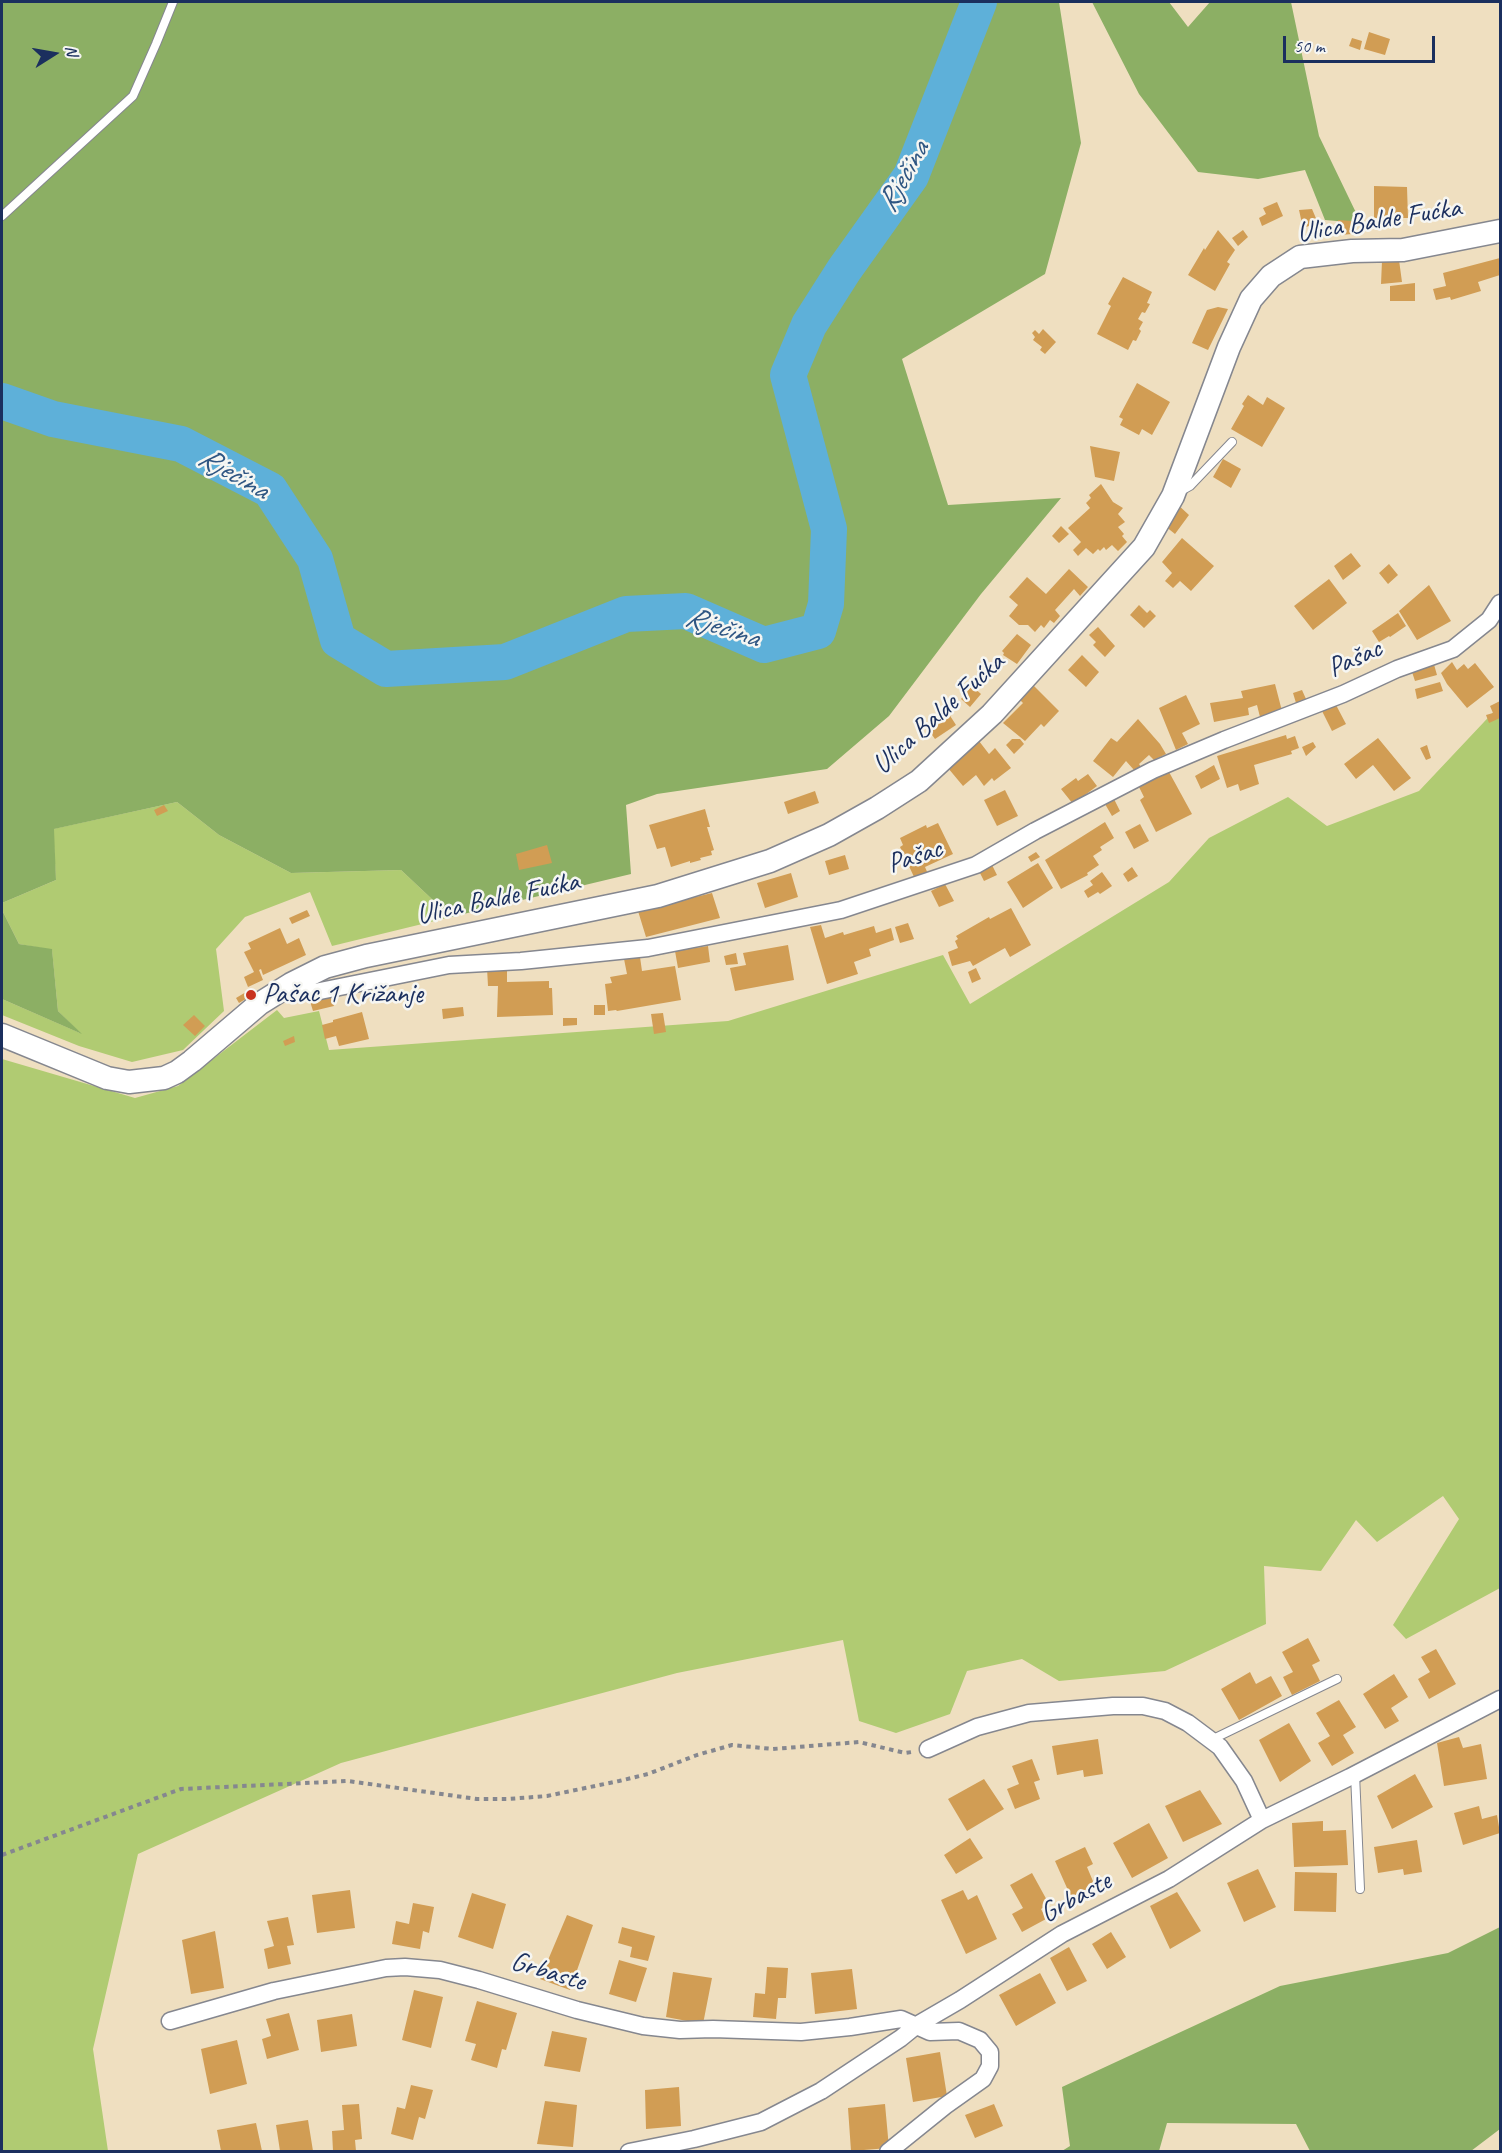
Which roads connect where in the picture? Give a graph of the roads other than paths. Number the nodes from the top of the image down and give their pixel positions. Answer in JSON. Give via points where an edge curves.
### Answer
{"nodes":[{"id":1,"x":173,"y":2,"type":"edge"},
{"id":2,"x":2,"y":216,"type":"edge"},
{"id":3,"x":1500,"y":231,"type":"edge"},
{"id":4,"x":1232,"y":442,"type":"dead end"},
{"id":5,"x":1173,"y":496,"type":"junction"},
{"id":6,"x":1500,"y":603,"type":"edge"},
{"id":7,"x":291,"y":984,"type":"junction"},
{"id":8,"x":2,"y":1035,"type":"edge"},
{"id":9,"x":1337,"y":1679,"type":"dead end"},
{"id":10,"x":1500,"y":1699,"type":"edge"},
{"id":11,"x":1211,"y":1740,"type":"junction"},
{"id":12,"x":928,"y":1749,"type":"road end"},
{"id":13,"x":1355,"y":1774,"type":"junction"},
{"id":14,"x":1263,"y":1820,"type":"junction"},
{"id":15,"x":1360,"y":1890,"type":"dead end"},
{"id":16,"x":170,"y":2021,"type":"dead end"},
{"id":17,"x":916,"y":2025,"type":"junction"},
{"id":18,"x":629,"y":2151,"type":"edge"},
{"id":19,"x":888,"y":2151,"type":"edge"}],
"edges":[{"from":1,"to":2,"type":"lane","via":[[133,96]]},
{"from":3,"to":5,"type":"main road","name":"Ulica Balde Fućka","via":[[1403,250],[1300,257],[1271,276],[1251,299],[1229,346]]},
{"from":4,"to":5,"type":"lane","via":[[1190,486]]},
{"from":5,"to":7,"type":"main road","name":"Ulica Balde Fućka","via":[[1144,547],[992,714],[919,781],[829,835],[770,861],[657,896],[366,956],[325,967]]},
{"from":6,"to":7,"type":"street","name":"Pašac","via":[[1489,620],[1453,649],[1153,770],[976,865],[841,910],[648,948],[449,964],[315,992],[303,992]]},
{"from":7,"to":8,"type":"main road","name":"Ulica Balde Fućka","via":[[259,1004],[177,1072],[152,1081],[106,1078]]},
{"from":9,"to":11,"type":"lane"},
{"from":10,"to":13,"type":"street","name":"Grbaste"},
{"from":11,"to":12,"type":"street","via":[[1165,1712],[1143,1706],[1113,1706],[1029,1713],[977,1727]]},
{"from":11,"to":14,"type":"street","via":[[1244,1781]]},
{"from":13,"to":14,"type":"street","name":"Grbaste"},
{"from":13,"to":15,"type":"lane"},
{"from":14,"to":17,"type":"street","name":"Grbaste","via":[[1168,1879],[1062,1934]]},
{"from":16,"to":17,"type":"street","name":"Grbaste","via":[[274,1990],[405,1967],[469,1977],[644,2026],[801,2032],[901,2019]]},
{"from":17,"to":18,"type":"street","name":"Grbaste","via":[[821,2091],[761,2122]]},
{"from":17,"to":19,"type":"street","name":"Grbaste","via":[[930,2032],[959,2031],[980,2040],[990,2052],[990,2066],[983,2079]]}]}
